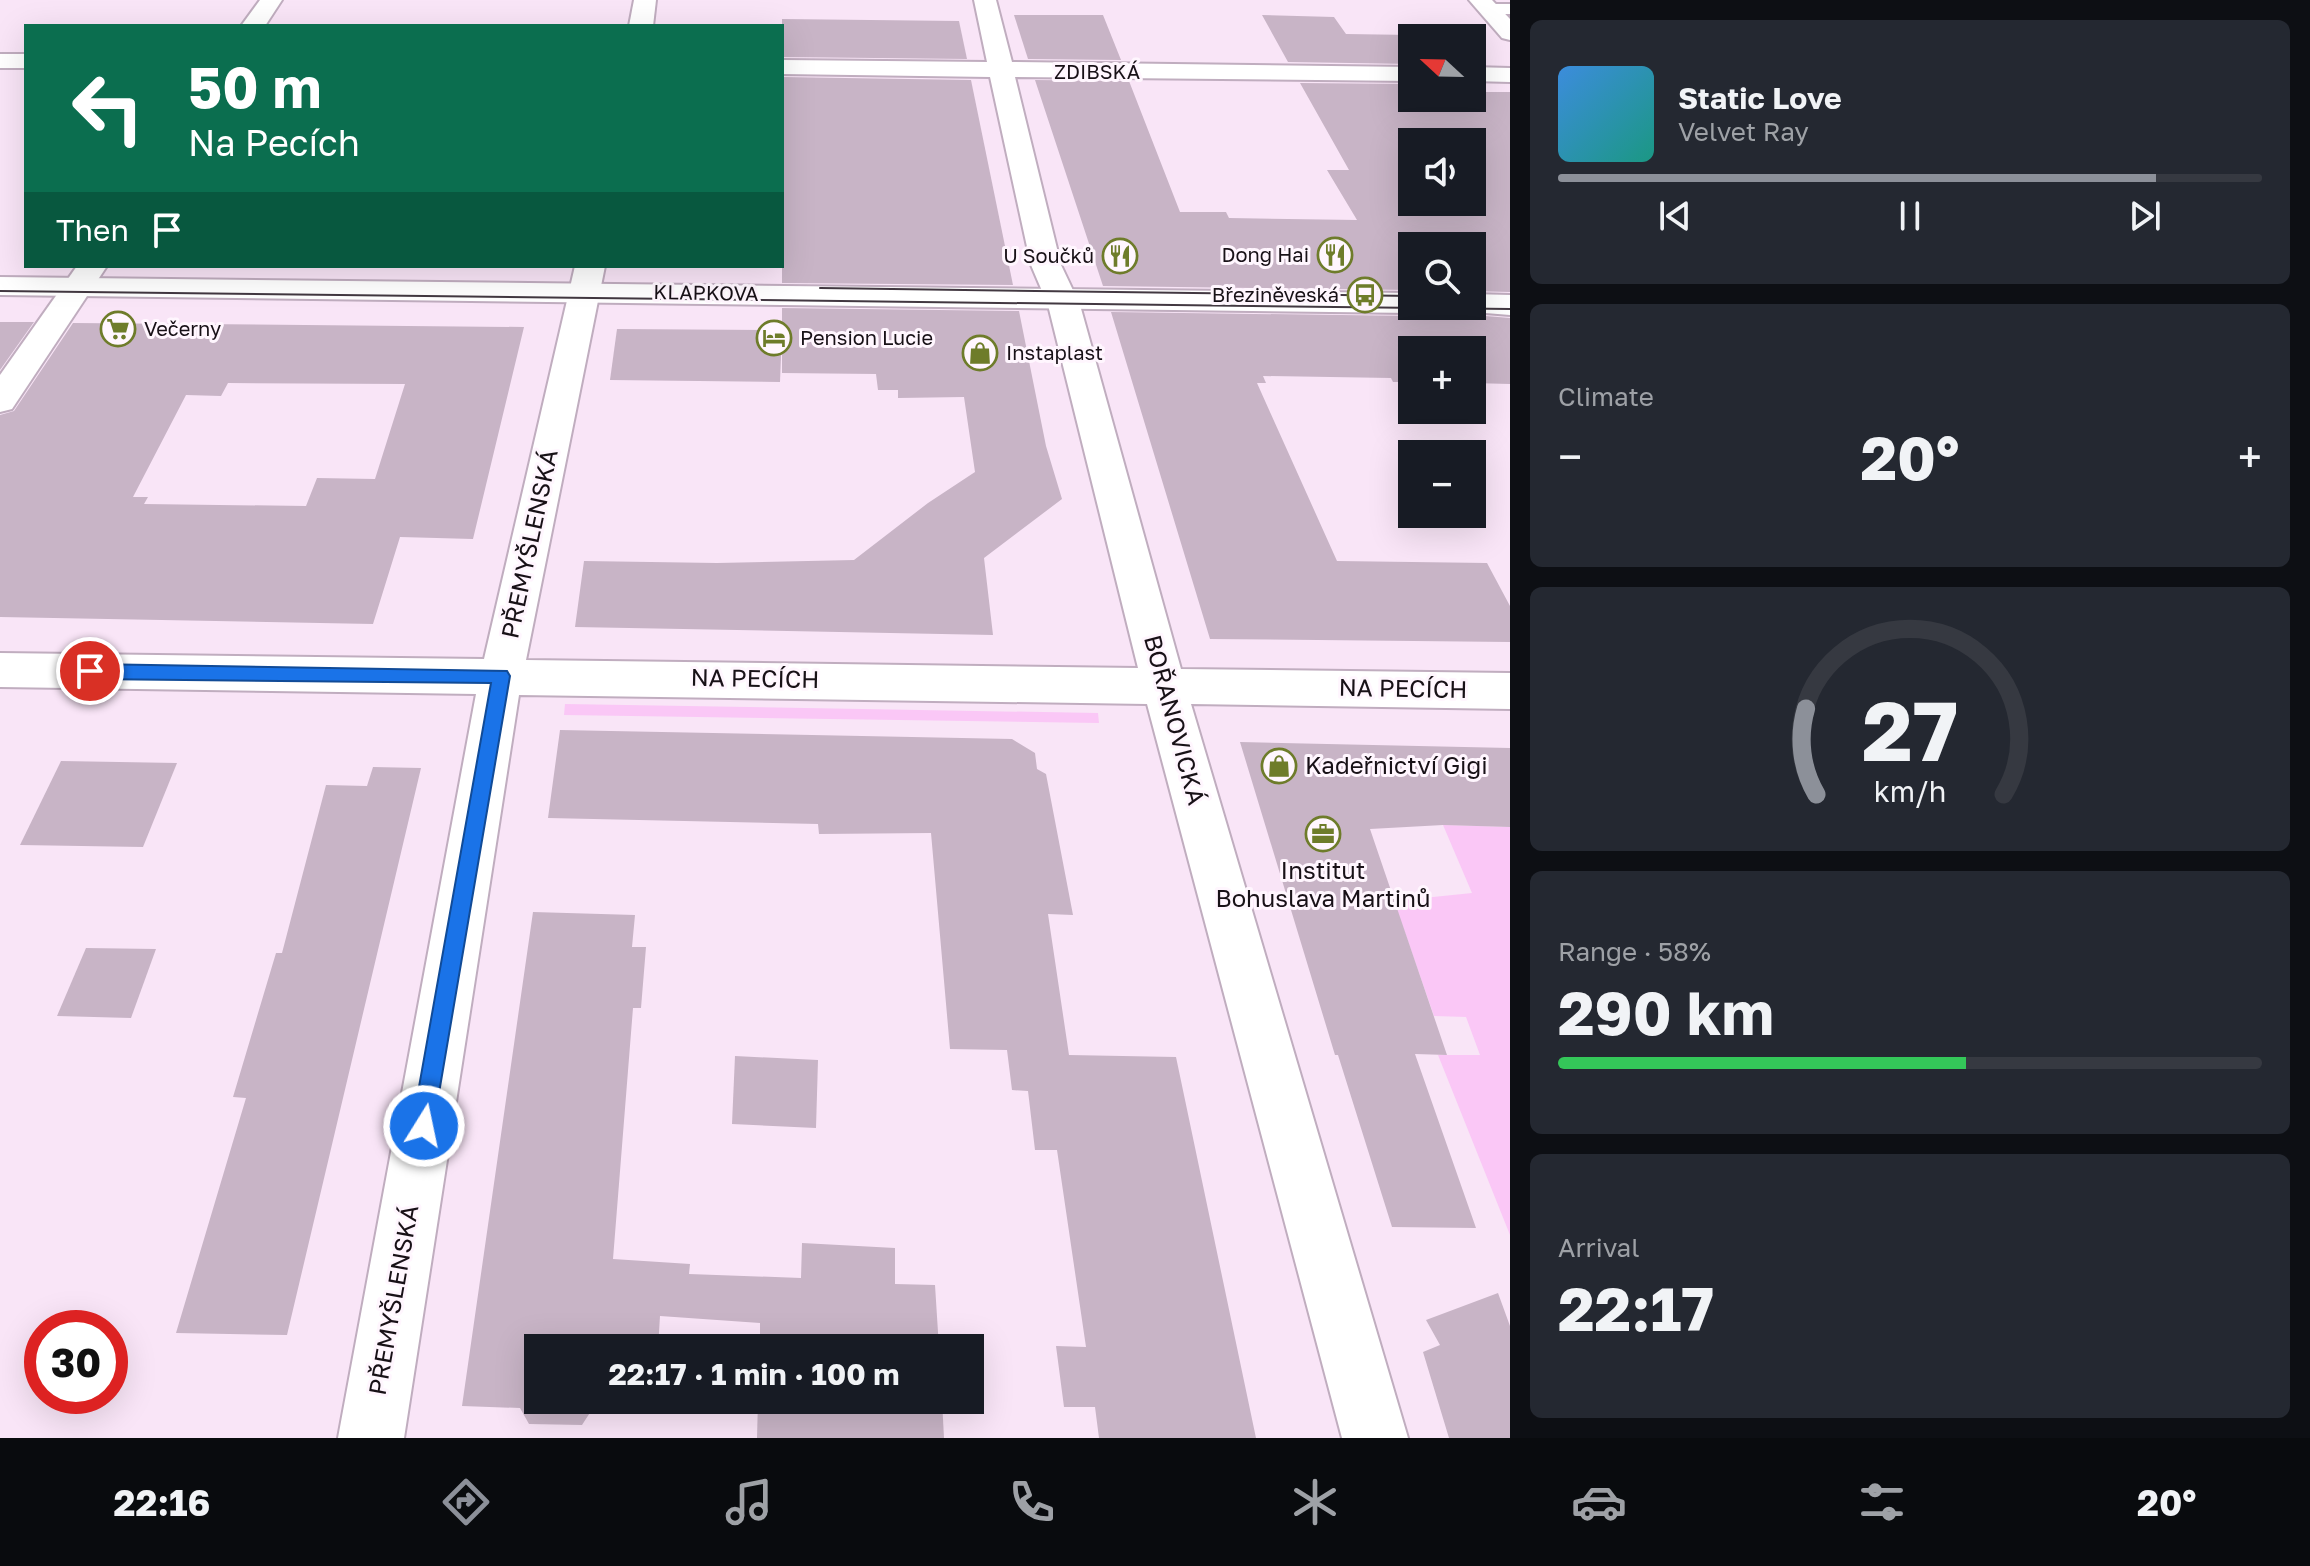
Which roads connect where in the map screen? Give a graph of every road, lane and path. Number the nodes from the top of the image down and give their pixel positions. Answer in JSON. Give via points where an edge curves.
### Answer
{"nodes":[{"id":1,"x":271,"y":0,"type":"edge"},
{"id":2,"x":645,"y":0,"type":"edge"},
{"id":3,"x":985,"y":0,"type":"edge"},
{"id":4,"x":1493,"y":6,"type":"edge"},
{"id":5,"x":254,"y":24,"type":"edge"},
{"id":6,"x":641,"y":24,"type":"edge"},
{"id":7,"x":1510,"y":33,"type":"edge"},
{"id":8,"x":0,"y":61,"type":"edge"},
{"id":9,"x":24,"y":61,"type":"edge"},
{"id":10,"x":784,"y":67,"type":"edge"},
{"id":11,"x":1002,"y":71,"type":"junction"},
{"id":12,"x":1398,"y":74,"type":"edge"},
{"id":13,"x":1486,"y":74,"type":"edge"},
{"id":14,"x":1510,"y":75,"type":"edge"},
{"id":15,"x":85,"y":276,"type":"edge"},
{"id":16,"x":586,"y":279,"type":"edge"},
{"id":17,"x":0,"y":286,"type":"edge"},
{"id":18,"x":1061,"y":297,"type":"junction"},
{"id":19,"x":1398,"y":303,"type":"edge"},
{"id":20,"x":1486,"y":304,"type":"edge"},
{"id":21,"x":1510,"y":305,"type":"edge"},
{"id":22,"x":0,"y":401,"type":"edge"},
{"id":23,"x":0,"y":670,"type":"edge"},
{"id":24,"x":501,"y":676,"type":"junction"},
{"id":25,"x":1164,"y":685,"type":"junction"},
{"id":26,"x":1510,"y":691,"type":"edge"},
{"id":27,"x":371,"y":1438,"type":"edge"},
{"id":28,"x":1375,"y":1438,"type":"edge"}],
"edges":[{"from":1,"to":5,"type":"street"},
{"from":2,"to":6,"type":"street"},
{"from":3,"to":11,"type":"street","name":"BOŘANOVICKÁ"},
{"from":4,"to":7,"type":"street"},
{"from":8,"to":9,"type":"street"},
{"from":10,"to":11,"type":"street","name":"ZDIBSKÁ"},
{"from":11,"to":12,"type":"street","name":"ZDIBSKÁ"},
{"from":11,"to":18,"type":"street","name":"BOŘANOVICKÁ","via":[[1046,265]]},
{"from":13,"to":14,"type":"street"},
{"from":15,"to":16,"type":"street","name":"KLAPKOVA"},
{"from":15,"to":17,"type":"street","name":"KLAPKOVA"},
{"from":15,"to":22,"type":"street"},
{"from":16,"to":18,"type":"street","name":"KLAPKOVA"},
{"from":16,"to":24,"type":"street","name":"PŘEMYŠLENSKÁ"},
{"from":18,"to":19,"type":"street","name":"KLAPKOVA"},
{"from":18,"to":25,"type":"street","name":"BOŘANOVICKÁ"},
{"from":20,"to":21,"type":"street"},
{"from":23,"to":24,"type":"street","name":"NA PECÍCH"},
{"from":24,"to":25,"type":"street","name":"NA PECÍCH"},
{"from":24,"to":27,"type":"street","name":"PŘEMYŠLENSKÁ"},
{"from":25,"to":26,"type":"street","name":"NA PECÍCH"},
{"from":25,"to":28,"type":"street","name":"BOŘANOVICKÁ"}]}
